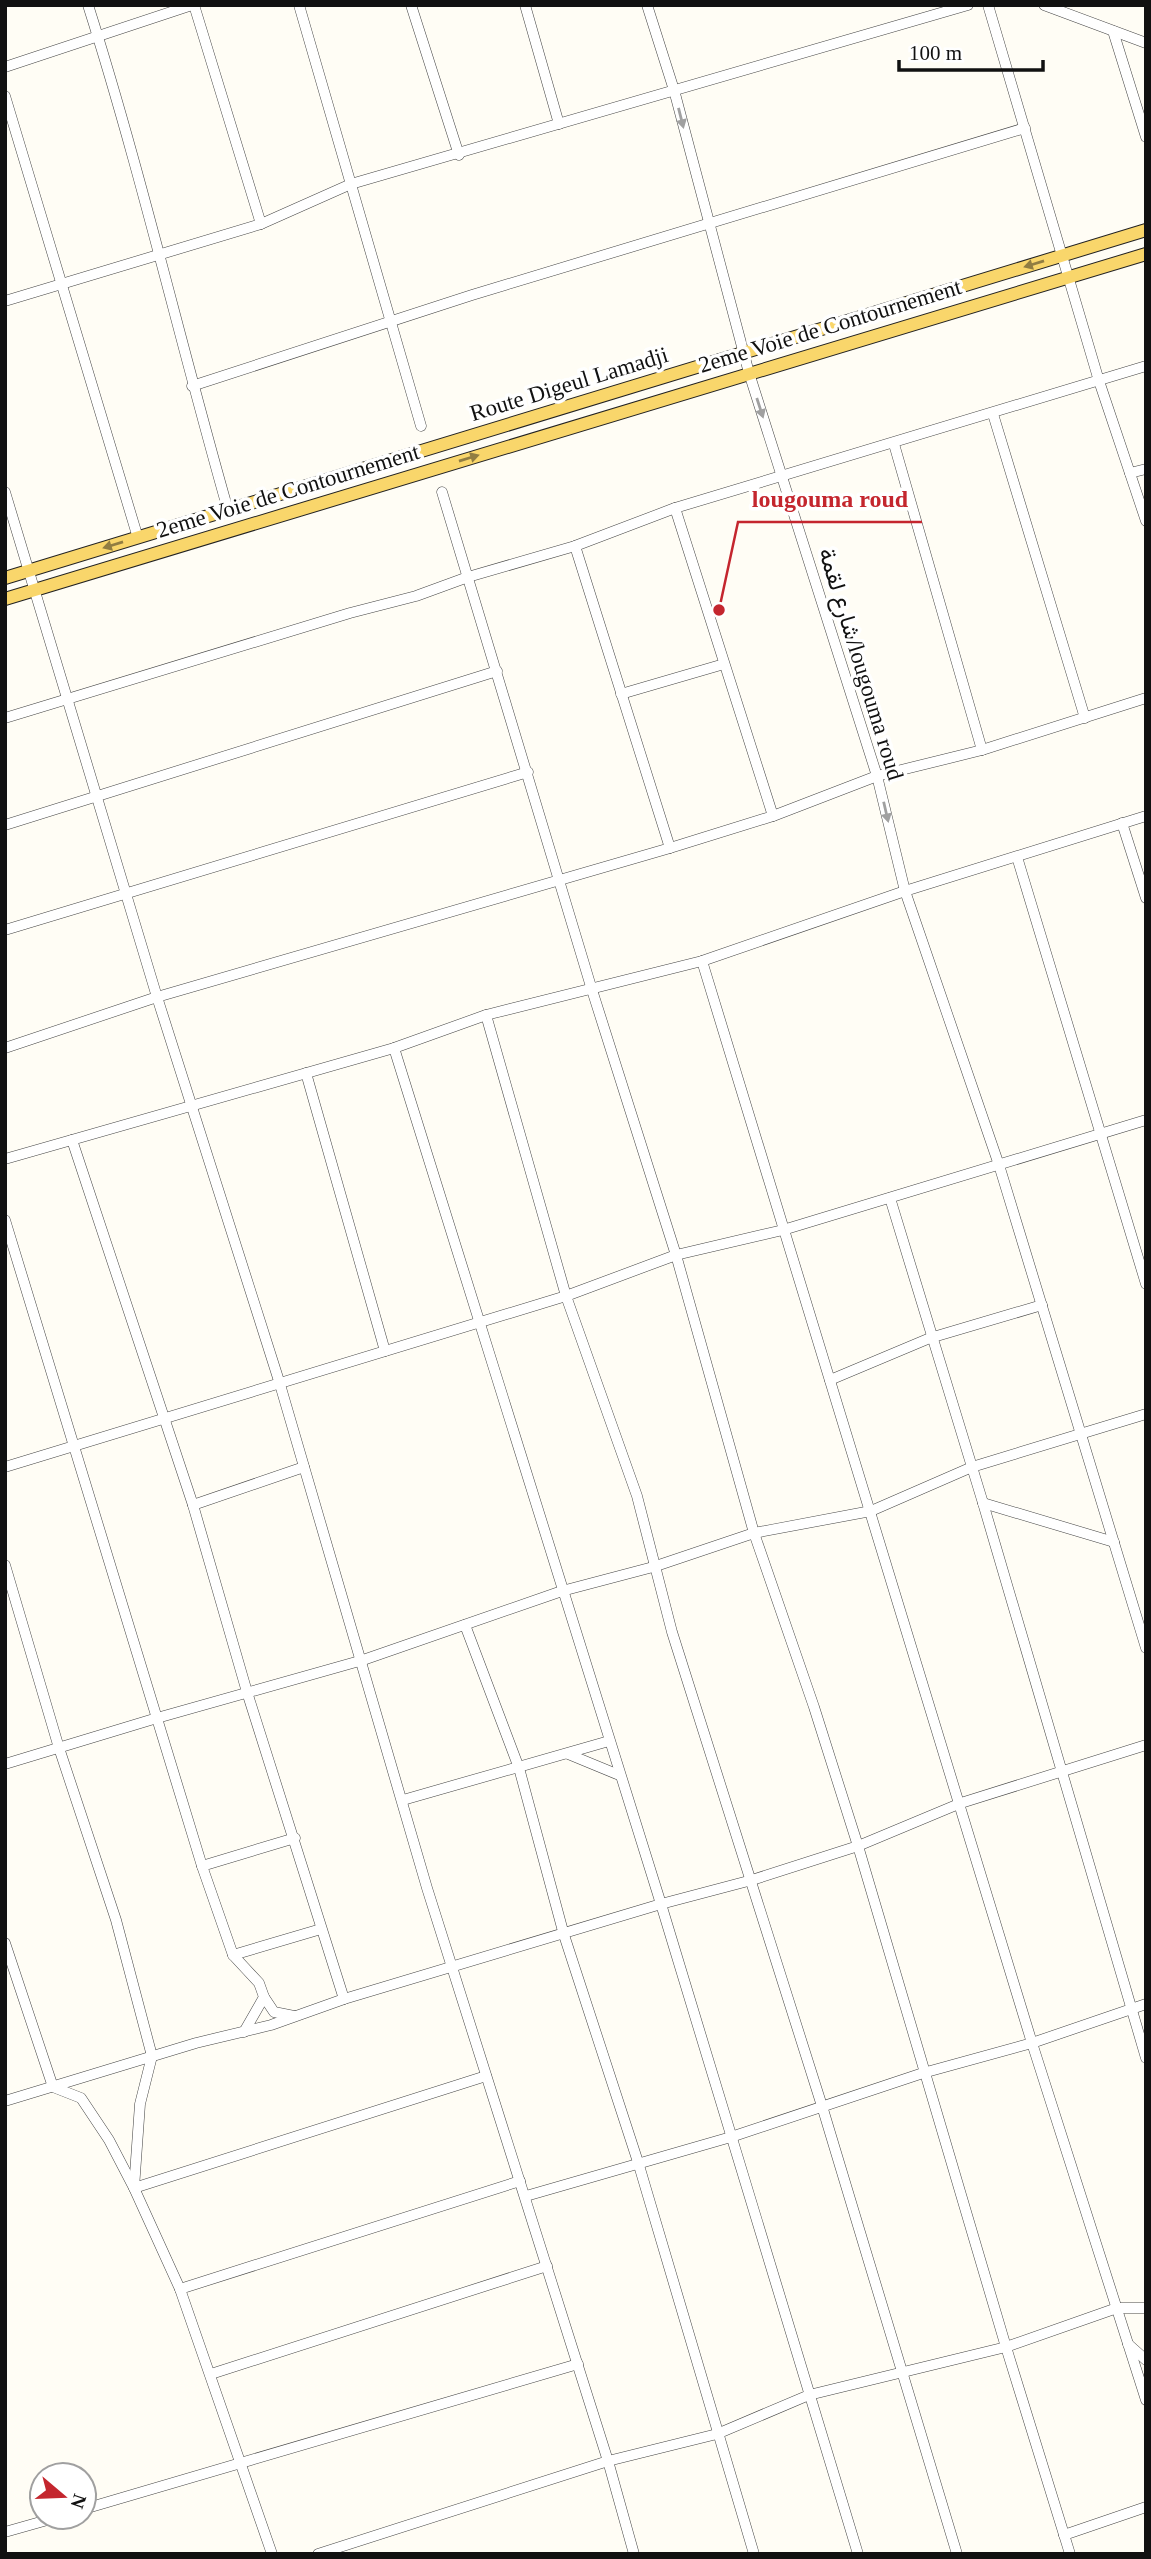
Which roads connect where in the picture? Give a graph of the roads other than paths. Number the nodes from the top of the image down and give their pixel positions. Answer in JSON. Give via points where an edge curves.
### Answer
{"nodes":[{"id":1,"x":88,"y":5,"type":"edge"},
{"id":2,"x":193,"y":5,"type":"edge"},
{"id":3,"x":299,"y":5,"type":"edge"},
{"id":4,"x":411,"y":5,"type":"edge"},
{"id":5,"x":525,"y":5,"type":"edge"},
{"id":6,"x":647,"y":5,"type":"edge"},
{"id":7,"x":968,"y":5,"type":"edge"},
{"id":8,"x":988,"y":5,"type":"edge"},
{"id":9,"x":1044,"y":5,"type":"edge"},
{"id":10,"x":1113,"y":31,"type":"junction"},
{"id":11,"x":98,"y":38,"type":"junction"},
{"id":12,"x":1146,"y":43,"type":"edge"},
{"id":13,"x":5,"y":67,"type":"edge"},
{"id":14,"x":674,"y":90,"type":"junction"},
{"id":15,"x":5,"y":96,"type":"edge"},
{"id":16,"x":559,"y":124,"type":"junction"},
{"id":17,"x":1025,"y":128,"type":"junction"},
{"id":18,"x":1146,"y":137,"type":"edge"},
{"id":19,"x":459,"y":155,"type":"junction"},
{"id":20,"x":351,"y":184,"type":"junction"},
{"id":21,"x":261,"y":224,"type":"junction"},
{"id":22,"x":708,"y":224,"type":"junction"},
{"id":23,"x":1146,"y":230,"type":"edge"},
{"id":24,"x":160,"y":254,"type":"junction"},
{"id":25,"x":1146,"y":254,"type":"edge"},
{"id":26,"x":1061,"y":256,"type":"junction"},
{"id":27,"x":1067,"y":276,"type":"junction"},
{"id":28,"x":62,"y":284,"type":"junction"},
{"id":29,"x":5,"y":301,"type":"edge"},
{"id":30,"x":391,"y":322,"type":"junction"},
{"id":31,"x":743,"y":353,"type":"junction"},
{"id":32,"x":1146,"y":366,"type":"edge"},
{"id":33,"x":749,"y":373,"type":"junction"},
{"id":34,"x":1099,"y":381,"type":"junction"},
{"id":35,"x":192,"y":386,"type":"junction"},
{"id":36,"x":993,"y":414,"type":"junction"},
{"id":37,"x":421,"y":426,"type":"dead end"},
{"id":38,"x":894,"y":444,"type":"junction"},
{"id":39,"x":1146,"y":469,"type":"edge"},
{"id":40,"x":1130,"y":474,"type":"junction"},
{"id":41,"x":783,"y":475,"type":"junction"},
{"id":42,"x":5,"y":492,"type":"edge"},
{"id":43,"x":442,"y":492,"type":"dead end"},
{"id":44,"x":675,"y":508,"type":"junction"},
{"id":45,"x":228,"y":510,"type":"junction"},
{"id":46,"x":1146,"y":521,"type":"edge"},
{"id":47,"x":138,"y":538,"type":"junction"},
{"id":48,"x":575,"y":546,"type":"junction"},
{"id":49,"x":29,"y":571,"type":"junction"},
{"id":50,"x":468,"y":577,"type":"junction"},
{"id":51,"x":5,"y":578,"type":"edge"},
{"id":52,"x":36,"y":590,"type":"junction"},
{"id":53,"x":5,"y":599,"type":"edge"},
{"id":54,"x":724,"y":664,"type":"junction"},
{"id":55,"x":497,"y":671,"type":"junction"},
{"id":56,"x":621,"y":694,"type":"junction"},
{"id":57,"x":1146,"y":698,"type":"edge"},
{"id":58,"x":68,"y":699,"type":"junction"},
{"id":59,"x":5,"y":718,"type":"edge"},
{"id":60,"x":1085,"y":718,"type":"junction"},
{"id":61,"x":982,"y":750,"type":"junction"},
{"id":62,"x":528,"y":772,"type":"junction"},
{"id":63,"x":877,"y":776,"type":"junction"},
{"id":64,"x":98,"y":795,"type":"junction"},
{"id":65,"x":773,"y":816,"type":"junction"},
{"id":66,"x":1146,"y":816,"type":"edge"},
{"id":67,"x":1122,"y":824,"type":"junction"},
{"id":68,"x":5,"y":825,"type":"edge"},
{"id":69,"x":670,"y":848,"type":"junction"},
{"id":70,"x":1017,"y":857,"type":"junction"},
{"id":71,"x":558,"y":878,"type":"junction"},
{"id":72,"x":905,"y":891,"type":"junction"},
{"id":73,"x":126,"y":893,"type":"junction"},
{"id":74,"x":1146,"y":898,"type":"edge"},
{"id":75,"x":5,"y":930,"type":"edge"},
{"id":76,"x":702,"y":961,"type":"junction"},
{"id":77,"x":592,"y":990,"type":"junction"},
{"id":78,"x":156,"y":997,"type":"junction"},
{"id":79,"x":486,"y":1015,"type":"junction"},
{"id":80,"x":5,"y":1048,"type":"edge"},
{"id":81,"x":394,"y":1048,"type":"junction"},
{"id":82,"x":306,"y":1073,"type":"junction"},
{"id":83,"x":192,"y":1106,"type":"junction"},
{"id":84,"x":1146,"y":1120,"type":"edge"},
{"id":85,"x":1100,"y":1134,"type":"junction"},
{"id":86,"x":72,"y":1140,"type":"junction"},
{"id":87,"x":5,"y":1160,"type":"edge"},
{"id":88,"x":999,"y":1165,"type":"junction"},
{"id":89,"x":890,"y":1198,"type":"junction"},
{"id":90,"x":5,"y":1220,"type":"edge"},
{"id":91,"x":783,"y":1230,"type":"junction"},
{"id":92,"x":676,"y":1255,"type":"junction"},
{"id":93,"x":1146,"y":1284,"type":"edge"},
{"id":94,"x":566,"y":1296,"type":"junction"},
{"id":95,"x":1042,"y":1305,"type":"junction"},
{"id":96,"x":479,"y":1320,"type":"junction"},
{"id":97,"x":930,"y":1338,"type":"junction"},
{"id":98,"x":385,"y":1351,"type":"junction"},
{"id":99,"x":830,"y":1380,"type":"junction"},
{"id":100,"x":279,"y":1381,"type":"junction"},
{"id":101,"x":1146,"y":1414,"type":"edge"},
{"id":102,"x":164,"y":1416,"type":"junction"},
{"id":103,"x":1081,"y":1432,"type":"junction"},
{"id":104,"x":76,"y":1444,"type":"junction"},
{"id":105,"x":5,"y":1467,"type":"edge"},
{"id":106,"x":304,"y":1467,"type":"junction"},
{"id":107,"x":972,"y":1467,"type":"junction"},
{"id":108,"x":983,"y":1503,"type":"junction"},
{"id":109,"x":193,"y":1505,"type":"junction"},
{"id":110,"x":871,"y":1511,"type":"junction"},
{"id":111,"x":754,"y":1533,"type":"junction"},
{"id":112,"x":1114,"y":1542,"type":"junction"},
{"id":113,"x":5,"y":1565,"type":"edge"},
{"id":114,"x":653,"y":1567,"type":"junction"},
{"id":115,"x":562,"y":1591,"type":"junction"},
{"id":116,"x":465,"y":1625,"type":"junction"},
{"id":117,"x":1146,"y":1647,"type":"edge"},
{"id":118,"x":363,"y":1660,"type":"junction"},
{"id":119,"x":247,"y":1692,"type":"junction"},
{"id":120,"x":157,"y":1718,"type":"junction"},
{"id":121,"x":609,"y":1741,"type":"junction"},
{"id":122,"x":1146,"y":1745,"type":"edge"},
{"id":123,"x":58,"y":1748,"type":"junction"},
{"id":124,"x":567,"y":1753,"type":"junction"},
{"id":125,"x":5,"y":1764,"type":"edge"},
{"id":126,"x":519,"y":1768,"type":"junction"},
{"id":127,"x":1062,"y":1771,"type":"junction"},
{"id":128,"x":619,"y":1775,"type":"junction"},
{"id":129,"x":403,"y":1800,"type":"junction"},
{"id":130,"x":961,"y":1803,"type":"junction"},
{"id":131,"x":295,"y":1838,"type":"junction"},
{"id":132,"x":858,"y":1846,"type":"junction"},
{"id":133,"x":202,"y":1866,"type":"junction"},
{"id":134,"x":752,"y":1880,"type":"junction"},
{"id":135,"x":661,"y":1904,"type":"junction"},
{"id":136,"x":321,"y":1929,"type":"junction"},
{"id":137,"x":564,"y":1935,"type":"junction"},
{"id":138,"x":6,"y":1949,"type":"edge"},
{"id":139,"x":233,"y":1955,"type":"junction"},
{"id":140,"x":453,"y":1968,"type":"junction"},
{"id":141,"x":264,"y":1997,"type":"junction"},
{"id":142,"x":344,"y":1999,"type":"junction"},
{"id":143,"x":1146,"y":2004,"type":"edge"},
{"id":144,"x":1130,"y":2009,"type":"junction"},
{"id":145,"x":294,"y":2016,"type":"junction"},
{"id":146,"x":244,"y":2032,"type":"junction"},
{"id":147,"x":1032,"y":2043,"type":"junction"},
{"id":148,"x":152,"y":2056,"type":"junction"},
{"id":149,"x":1146,"y":2058,"type":"edge"},
{"id":150,"x":923,"y":2073,"type":"junction"},
{"id":151,"x":486,"y":2076,"type":"junction"},
{"id":152,"x":53,"y":2087,"type":"junction"},
{"id":153,"x":5,"y":2101,"type":"edge"},
{"id":154,"x":822,"y":2106,"type":"junction"},
{"id":155,"x":731,"y":2137,"type":"junction"},
{"id":156,"x":638,"y":2162,"type":"junction"},
{"id":157,"x":520,"y":2181,"type":"junction"},
{"id":158,"x":134,"y":2188,"type":"junction"},
{"id":159,"x":526,"y":2196,"type":"junction"},
{"id":160,"x":547,"y":2266,"type":"junction"},
{"id":161,"x":180,"y":2289,"type":"junction"},
{"id":162,"x":1117,"y":2308,"type":"junction"},
{"id":163,"x":1146,"y":2308,"type":"edge"},
{"id":164,"x":1128,"y":2344,"type":"junction"},
{"id":165,"x":1006,"y":2347,"type":"junction"},
{"id":166,"x":1146,"y":2360,"type":"edge"},
{"id":167,"x":578,"y":2364,"type":"junction"},
{"id":168,"x":211,"y":2374,"type":"junction"},
{"id":169,"x":902,"y":2374,"type":"junction"},
{"id":170,"x":809,"y":2395,"type":"junction"},
{"id":171,"x":1146,"y":2400,"type":"edge"},
{"id":172,"x":717,"y":2434,"type":"junction"},
{"id":173,"x":608,"y":2461,"type":"junction"},
{"id":174,"x":241,"y":2464,"type":"junction"},
{"id":175,"x":98,"y":2506,"type":"edge"},
{"id":176,"x":1146,"y":2507,"type":"edge"},
{"id":177,"x":28,"y":2525,"type":"edge"},
{"id":178,"x":5,"y":2532,"type":"edge"},
{"id":179,"x":1065,"y":2535,"type":"junction"},
{"id":180,"x":272,"y":2554,"type":"edge"},
{"id":181,"x":318,"y":2554,"type":"edge"},
{"id":182,"x":634,"y":2554,"type":"edge"},
{"id":183,"x":754,"y":2554,"type":"edge"},
{"id":184,"x":858,"y":2554,"type":"edge"},
{"id":185,"x":957,"y":2554,"type":"edge"},
{"id":186,"x":1070,"y":2554,"type":"edge"}],
"edges":[{"from":1,"to":11,"type":"street"},
{"from":2,"to":11,"type":"street"},
{"from":2,"to":21,"type":"street"},
{"from":3,"to":20,"type":"street"},
{"from":4,"to":19,"type":"street"},
{"from":5,"to":16,"type":"street"},
{"from":6,"to":14,"type":"street","name":"شارع لقمة/lougouma roud"},
{"from":7,"to":14,"type":"street"},
{"from":8,"to":17,"type":"street"},
{"from":9,"to":10,"type":"street"},
{"from":10,"to":12,"type":"street"},
{"from":10,"to":18,"type":"street"},
{"from":11,"to":13,"type":"street"},
{"from":11,"to":24,"type":"street"},
{"from":14,"to":16,"type":"street"},
{"from":14,"to":22,"type":"street","name":"شارع لقمة/lougouma roud","one_way":true},
{"from":15,"to":28,"type":"street"},
{"from":16,"to":19,"type":"street"},
{"from":17,"to":22,"type":"street"},
{"from":17,"to":26,"type":"street"},
{"from":19,"to":20,"type":"street"},
{"from":20,"to":21,"type":"street"},
{"from":20,"to":30,"type":"street"},
{"from":21,"to":24,"type":"street"},
{"from":22,"to":30,"type":"street"},
{"from":22,"to":31,"type":"street","name":"شارع لقمة/lougouma roud"},
{"from":23,"to":26,"type":"main road","name":"Route Digeul Lamadji"},
{"from":24,"to":28,"type":"street"},
{"from":24,"to":35,"type":"street"},
{"from":25,"to":27,"type":"main road","name":"2eme Voie de Contournement"},
{"from":26,"to":27,"type":"street"},
{"from":26,"to":31,"type":"main road","name":"Route Digeul Lamadji","one_way":true},
{"from":27,"to":33,"type":"main road","name":"2eme Voie de Contournement"},
{"from":27,"to":34,"type":"street"},
{"from":28,"to":29,"type":"street"},
{"from":28,"to":47,"type":"street"},
{"from":30,"to":35,"type":"street"},
{"from":30,"to":37,"type":"street"},
{"from":31,"to":33,"type":"street","name":"شارع لقمة/lougouma roud"},
{"from":31,"to":45,"type":"main road","name":"Route Digeul Lamadji"},
{"from":32,"to":34,"type":"street"},
{"from":33,"to":41,"type":"street","name":"شارع لقمة/lougouma roud","one_way":true},
{"from":52,"to":33,"type":"main road","name":"2eme Voie de Contournement","one_way":true},
{"from":34,"to":36,"type":"street"},
{"from":34,"to":40,"type":"street"},
{"from":35,"to":45,"type":"street"},
{"from":36,"to":38,"type":"street"},
{"from":36,"to":60,"type":"street"},
{"from":38,"to":41,"type":"street"},
{"from":38,"to":61,"type":"street"},
{"from":39,"to":40,"type":"street"},
{"from":40,"to":46,"type":"street"},
{"from":41,"to":44,"type":"street"},
{"from":41,"to":63,"type":"street","name":"شارع لقمة/lougouma roud"},
{"from":42,"to":49,"type":"street"},
{"from":43,"to":50,"type":"street"},
{"from":44,"to":48,"type":"street"},
{"from":44,"to":54,"type":"street"},
{"from":45,"to":47,"type":"main road","name":"Route Digeul Lamadji"},
{"from":47,"to":49,"type":"main road","name":"Route Digeul Lamadji","one_way":true},
{"from":48,"to":50,"type":"street"},
{"from":48,"to":56,"type":"street"},
{"from":49,"to":51,"type":"main road","name":"Route Digeul Lamadji"},
{"from":49,"to":52,"type":"street"},
{"from":50,"to":55,"type":"street"},
{"from":50,"to":58,"type":"street"},
{"from":52,"to":53,"type":"main road","name":"2eme Voie de Contournement"},
{"from":52,"to":58,"type":"street"},
{"from":54,"to":56,"type":"street"},
{"from":54,"to":65,"type":"street"},
{"from":55,"to":62,"type":"street"},
{"from":55,"to":64,"type":"street"},
{"from":56,"to":69,"type":"street"},
{"from":57,"to":60,"type":"street"},
{"from":58,"to":59,"type":"street"},
{"from":58,"to":64,"type":"street"},
{"from":60,"to":61,"type":"street"},
{"from":61,"to":63,"type":"street"},
{"from":62,"to":71,"type":"street"},
{"from":62,"to":73,"type":"street"},
{"from":63,"to":65,"type":"street"},
{"from":63,"to":72,"type":"street","name":"شارع لقمة/lougouma roud","one_way":true},
{"from":64,"to":68,"type":"street"},
{"from":64,"to":73,"type":"street"},
{"from":65,"to":69,"type":"street"},
{"from":66,"to":67,"type":"street"},
{"from":67,"to":70,"type":"street"},
{"from":67,"to":74,"type":"street"},
{"from":69,"to":71,"type":"street"},
{"from":70,"to":72,"type":"street"},
{"from":70,"to":85,"type":"street"},
{"from":71,"to":77,"type":"street"},
{"from":71,"to":78,"type":"street"},
{"from":72,"to":76,"type":"street"},
{"from":72,"to":88,"type":"street","name":"شارع لقمة/lougouma roud"},
{"from":73,"to":75,"type":"street"},
{"from":73,"to":78,"type":"street"},
{"from":76,"to":77,"type":"street"},
{"from":76,"to":91,"type":"street"},
{"from":77,"to":79,"type":"street"},
{"from":77,"to":92,"type":"street"},
{"from":78,"to":80,"type":"street"},
{"from":78,"to":83,"type":"street"},
{"from":79,"to":81,"type":"street"},
{"from":79,"to":94,"type":"street"},
{"from":81,"to":82,"type":"street"},
{"from":81,"to":96,"type":"street"},
{"from":82,"to":83,"type":"street"},
{"from":82,"to":98,"type":"street"},
{"from":83,"to":86,"type":"street"},
{"from":83,"to":100,"type":"street"},
{"from":84,"to":85,"type":"street"},
{"from":85,"to":88,"type":"street"},
{"from":85,"to":93,"type":"street"},
{"from":86,"to":87,"type":"street"},
{"from":86,"to":102,"type":"street"},
{"from":88,"to":89,"type":"street"},
{"from":88,"to":95,"type":"street","name":"شارع لقمة/lougouma roud"},
{"from":89,"to":91,"type":"street"},
{"from":89,"to":97,"type":"street"},
{"from":90,"to":104,"type":"street"},
{"from":91,"to":92,"type":"street"},
{"from":91,"to":99,"type":"street"},
{"from":92,"to":94,"type":"street"},
{"from":92,"to":111,"type":"street"},
{"from":94,"to":96,"type":"street"},
{"from":94,"to":114,"type":"street","via":[[637,1496]]},
{"from":95,"to":97,"type":"street"},
{"from":95,"to":103,"type":"street","name":"شارع لقمة/lougouma roud"},
{"from":96,"to":98,"type":"street"},
{"from":96,"to":115,"type":"street"},
{"from":97,"to":99,"type":"street"},
{"from":97,"to":107,"type":"street"},
{"from":98,"to":100,"type":"street"},
{"from":99,"to":110,"type":"street"},
{"from":100,"to":102,"type":"street"},
{"from":100,"to":106,"type":"street"},
{"from":101,"to":103,"type":"street"},
{"from":102,"to":104,"type":"street"},
{"from":102,"to":109,"type":"street"},
{"from":103,"to":107,"type":"street"},
{"from":103,"to":112,"type":"street","name":"شارع لقمة/lougouma roud"},
{"from":104,"to":105,"type":"street"},
{"from":104,"to":120,"type":"street"},
{"from":106,"to":109,"type":"street"},
{"from":106,"to":118,"type":"street"},
{"from":107,"to":108,"type":"street"},
{"from":107,"to":110,"type":"street"},
{"from":108,"to":112,"type":"street"},
{"from":108,"to":127,"type":"street"},
{"from":109,"to":119,"type":"street"},
{"from":110,"to":111,"type":"street"},
{"from":110,"to":130,"type":"street"},
{"from":111,"to":114,"type":"street"},
{"from":111,"to":132,"type":"street"},
{"from":112,"to":117,"type":"street","name":"شارع لقمة/lougouma roud"},
{"from":113,"to":123,"type":"street"},
{"from":114,"to":115,"type":"street"},
{"from":114,"to":134,"type":"street"},
{"from":115,"to":116,"type":"street"},
{"from":115,"to":121,"type":"street"},
{"from":116,"to":118,"type":"street"},
{"from":116,"to":126,"type":"street"},
{"from":118,"to":119,"type":"street"},
{"from":118,"to":129,"type":"street"},
{"from":119,"to":120,"type":"street"},
{"from":119,"to":131,"type":"street"},
{"from":120,"to":123,"type":"street"},
{"from":120,"to":133,"type":"street"},
{"from":121,"to":124,"type":"street"},
{"from":121,"to":128,"type":"street"},
{"from":122,"to":127,"type":"street"},
{"from":123,"to":125,"type":"street"},
{"from":123,"to":148,"type":"street","via":[[116,1920]]},
{"from":124,"to":126,"type":"street"},
{"from":124,"to":128,"type":"street"},
{"from":126,"to":129,"type":"street"},
{"from":126,"to":137,"type":"street"},
{"from":127,"to":130,"type":"street"},
{"from":127,"to":144,"type":"street"},
{"from":128,"to":135,"type":"street"},
{"from":129,"to":140,"type":"street"},
{"from":130,"to":132,"type":"street"},
{"from":130,"to":147,"type":"street"},
{"from":131,"to":133,"type":"street"},
{"from":131,"to":136,"type":"street"},
{"from":132,"to":134,"type":"street"},
{"from":132,"to":150,"type":"street"},
{"from":133,"to":139,"type":"street"},
{"from":134,"to":135,"type":"street"},
{"from":134,"to":154,"type":"street"},
{"from":135,"to":137,"type":"street"},
{"from":135,"to":155,"type":"street"},
{"from":136,"to":139,"type":"street"},
{"from":136,"to":142,"type":"street"},
{"from":137,"to":140,"type":"street"},
{"from":137,"to":156,"type":"street"},
{"from":138,"to":152,"type":"street"},
{"from":139,"to":141,"type":"street","via":[[259,1983]]},
{"from":140,"to":142,"type":"street"},
{"from":140,"to":151,"type":"street"},
{"from":141,"to":145,"type":"street","via":[[274,2012]]},
{"from":141,"to":146,"type":"street"},
{"from":142,"to":145,"type":"street"},
{"from":143,"to":144,"type":"street"},
{"from":144,"to":147,"type":"street"},
{"from":144,"to":149,"type":"street"},
{"from":145,"to":146,"type":"street"},
{"from":146,"to":148,"type":"street"},
{"from":147,"to":150,"type":"street"},
{"from":147,"to":162,"type":"street"},
{"from":148,"to":152,"type":"street"},
{"from":148,"to":158,"type":"street","via":[[140,2104]]},
{"from":150,"to":154,"type":"street"},
{"from":150,"to":165,"type":"street"},
{"from":151,"to":157,"type":"street"},
{"from":151,"to":158,"type":"street"},
{"from":152,"to":153,"type":"street"},
{"from":152,"to":158,"type":"street","via":[[81,2098],[110,2140]]},
{"from":154,"to":155,"type":"street"},
{"from":154,"to":169,"type":"street"},
{"from":155,"to":156,"type":"street"},
{"from":155,"to":170,"type":"street"},
{"from":156,"to":159,"type":"street"},
{"from":156,"to":172,"type":"street"},
{"from":157,"to":159,"type":"street"},
{"from":157,"to":161,"type":"street"},
{"from":158,"to":161,"type":"street"},
{"from":159,"to":160,"type":"street"},
{"from":160,"to":167,"type":"street"},
{"from":160,"to":168,"type":"street"},
{"from":161,"to":168,"type":"street"},
{"from":162,"to":163,"type":"street"},
{"from":162,"to":164,"type":"street"},
{"from":162,"to":165,"type":"street"},
{"from":164,"to":166,"type":"street"},
{"from":164,"to":171,"type":"street"},
{"from":165,"to":169,"type":"street"},
{"from":165,"to":179,"type":"street"},
{"from":167,"to":173,"type":"street"},
{"from":167,"to":174,"type":"street"},
{"from":168,"to":174,"type":"street"},
{"from":169,"to":170,"type":"street"},
{"from":169,"to":185,"type":"street"},
{"from":170,"to":172,"type":"street"},
{"from":170,"to":184,"type":"street"},
{"from":172,"to":173,"type":"street"},
{"from":172,"to":183,"type":"street"},
{"from":173,"to":181,"type":"street"},
{"from":173,"to":182,"type":"street"},
{"from":174,"to":175,"type":"street"},
{"from":174,"to":180,"type":"street"},
{"from":176,"to":179,"type":"street"},
{"from":177,"to":178,"type":"street"},
{"from":179,"to":186,"type":"street"}]}
